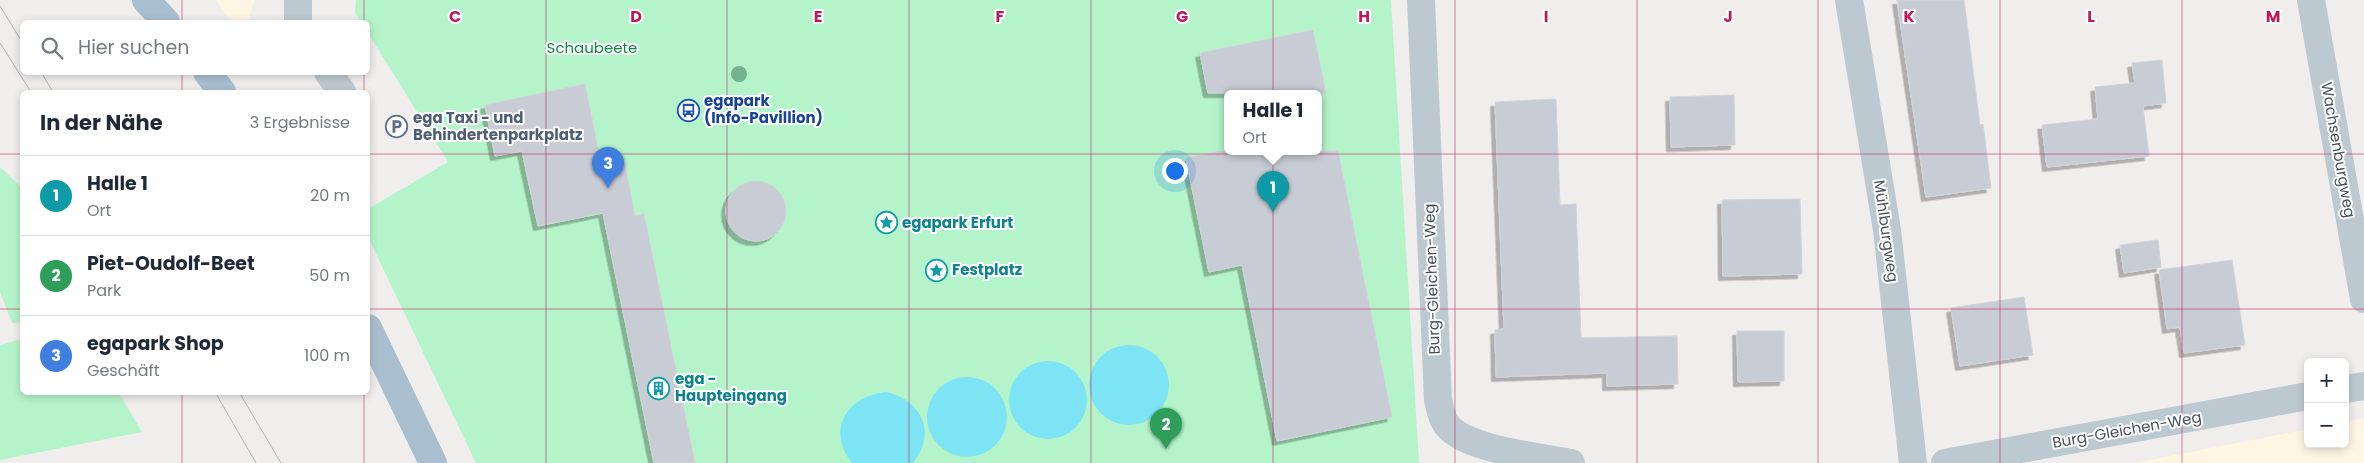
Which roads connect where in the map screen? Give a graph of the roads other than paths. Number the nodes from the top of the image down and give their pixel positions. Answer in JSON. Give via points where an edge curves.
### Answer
{"nodes":[{"id":1,"x":146,"y":0,"type":"edge"},
{"id":2,"x":298,"y":0,"type":"edge"},
{"id":3,"x":1421,"y":0,"type":"edge"},
{"id":4,"x":1850,"y":0,"type":"edge"},
{"id":5,"x":2311,"y":0,"type":"edge"},
{"id":6,"x":164,"y":20,"type":"edge"},
{"id":7,"x":298,"y":20,"type":"edge"},
{"id":8,"x":209,"y":75,"type":"edge"},
{"id":9,"x":330,"y":75,"type":"edge"},
{"id":10,"x":220,"y":90,"type":"edge"},
{"id":11,"x":341,"y":90,"type":"edge"},
{"id":12,"x":2364,"y":299,"type":"edge"},
{"id":13,"x":370,"y":332,"type":"edge"},
{"id":14,"x":2364,"y":386,"type":"edge"},
{"id":15,"x":2349,"y":388,"type":"edge"},
{"id":16,"x":2304,"y":397,"type":"edge"},
{"id":17,"x":433,"y":463,"type":"edge"},
{"id":18,"x":1571,"y":463,"type":"edge"},
{"id":19,"x":1913,"y":463,"type":"edge"},
{"id":20,"x":1945,"y":463,"type":"edge"}],
"edges":[{"from":1,"to":6,"type":"main road"},
{"from":2,"to":7,"type":"street"},
{"from":3,"to":18,"type":"street","name":"Burg-Gleichen-Weg","via":[[1438,400],[1445,423],[1459,437],[1478,445]]},
{"from":4,"to":19,"type":"street","name":"Mühlburgweg","via":[[1887,230]]},
{"from":5,"to":12,"type":"street","name":"Wachsenburgweg"},
{"from":8,"to":10,"type":"main road"},
{"from":9,"to":11,"type":"street"},
{"from":13,"to":17,"type":"main road"},
{"from":14,"to":15,"type":"street"},
{"from":16,"to":20,"type":"street","name":"Burg-Gleichen-Weg"}]}
